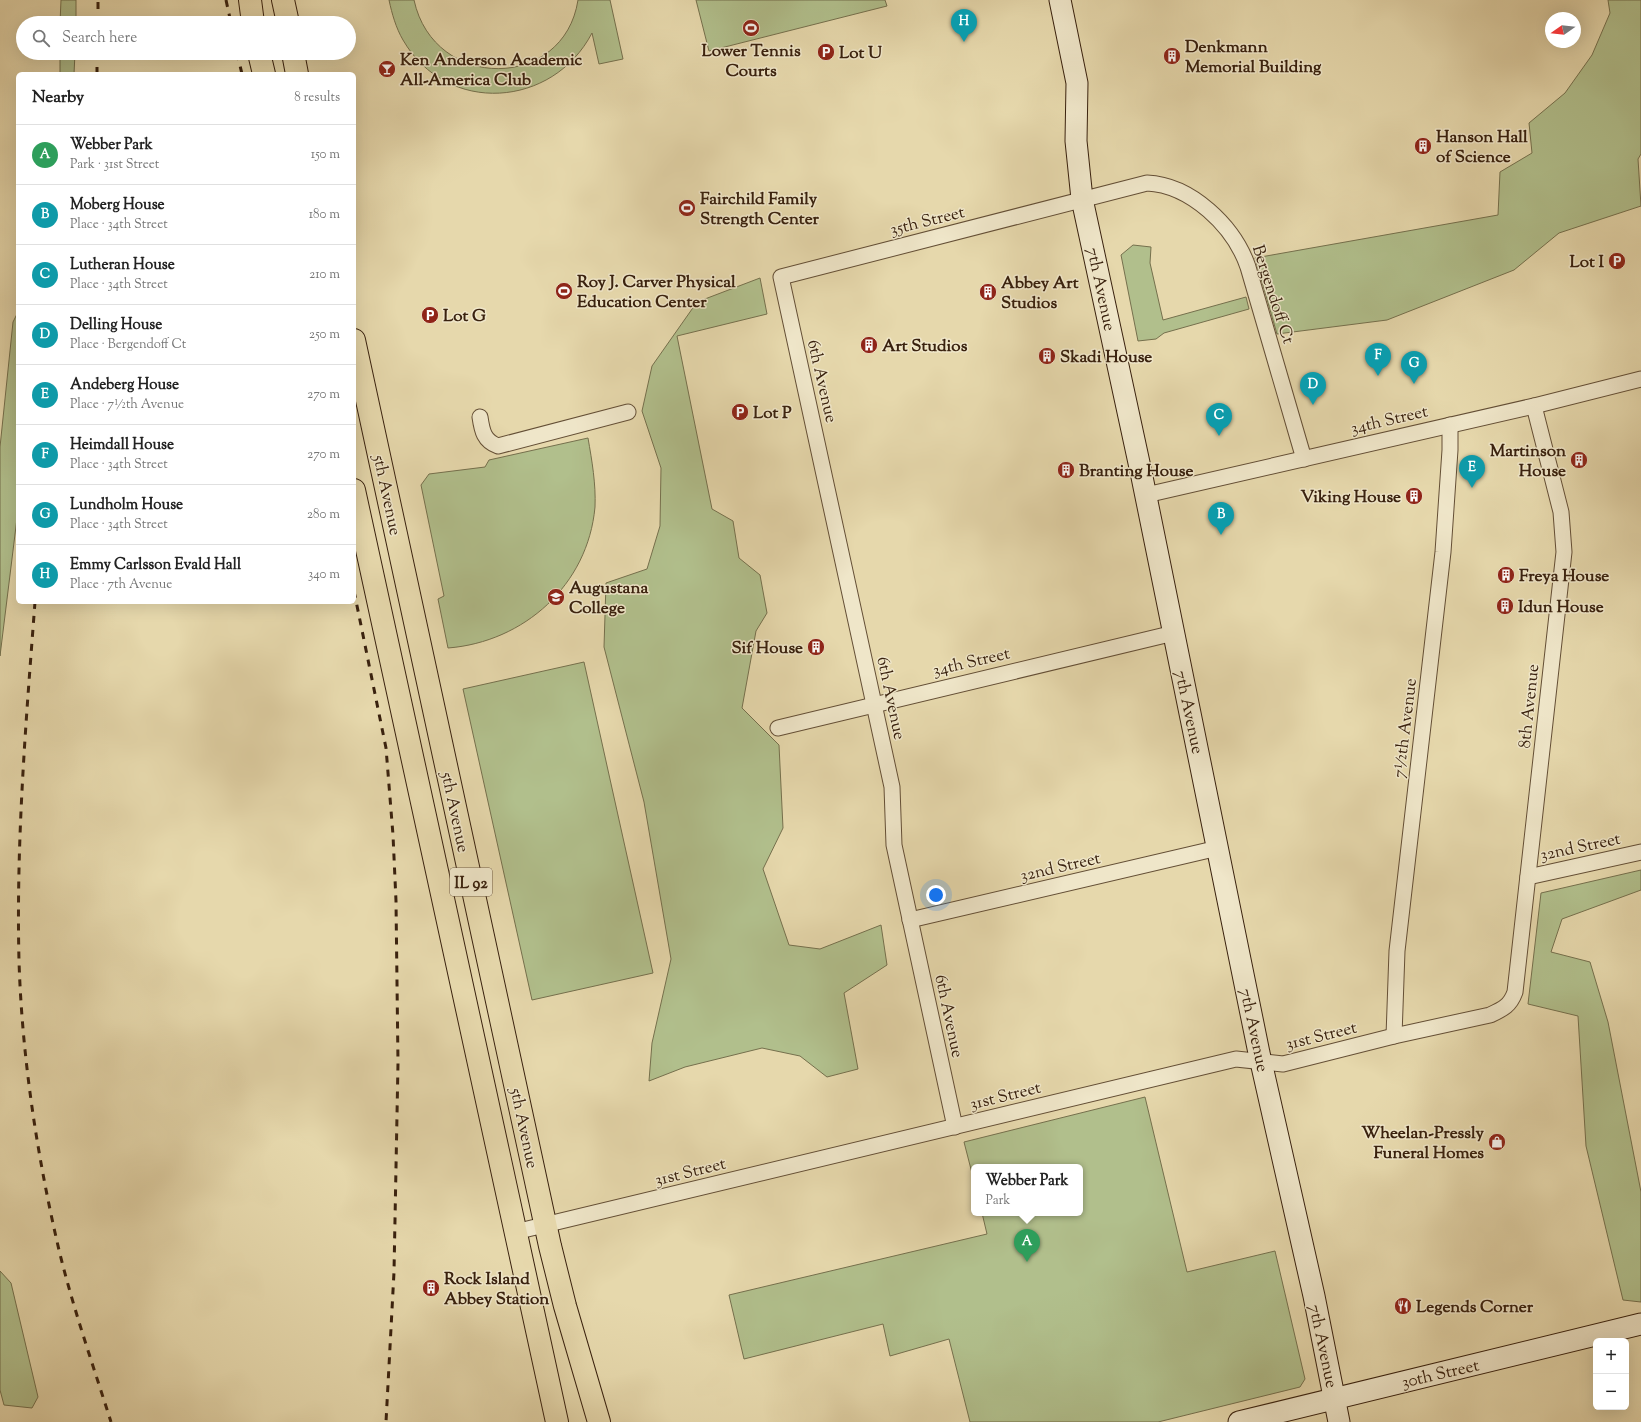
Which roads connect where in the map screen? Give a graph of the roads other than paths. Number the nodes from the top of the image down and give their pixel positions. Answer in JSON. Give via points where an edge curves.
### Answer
{"nodes":[{"id":1,"x":284,"y":0,"type":"edge"},
{"id":2,"x":1060,"y":0,"type":"edge"},
{"id":3,"x":287,"y":16,"type":"edge"},
{"id":4,"x":261,"y":60,"type":"edge"},
{"id":5,"x":294,"y":60,"type":"edge"},
{"id":6,"x":264,"y":72,"type":"edge"},
{"id":7,"x":297,"y":72,"type":"edge"},
{"id":8,"x":1082,"y":199,"type":"junction"},
{"id":9,"x":781,"y":278,"type":"joint"},
{"id":10,"x":356,"y":349,"type":"edge"},
{"id":11,"x":1641,"y":379,"type":"edge"},
{"id":12,"x":1534,"y":406,"type":"junction"},
{"id":13,"x":628,"y":412,"type":"dead end"},
{"id":14,"x":480,"y":417,"type":"dead end"},
{"id":15,"x":1450,"y":425,"type":"junction"},
{"id":16,"x":1304,"y":459,"type":"junction"},
{"id":17,"x":1146,"y":495,"type":"junction"},
{"id":18,"x":356,"y":499,"type":"edge"},
{"id":19,"x":1174,"y":633,"type":"junction"},
{"id":20,"x":874,"y":704,"type":"junction"},
{"id":21,"x":778,"y":728,"type":"dead end"},
{"id":22,"x":1218,"y":848,"type":"junction"},
{"id":23,"x":1641,"y":852,"type":"edge"},
{"id":24,"x":1528,"y":877,"type":"junction"},
{"id":25,"x":910,"y":920,"type":"junction"},
{"id":26,"x":1504,"y":1009,"type":"joint"},
{"id":27,"x":1394,"y":1036,"type":"junction"},
{"id":28,"x":1261,"y":1062,"type":"junction"},
{"id":29,"x":955,"y":1127,"type":"junction"},
{"id":30,"x":546,"y":1226,"type":"junction"},
{"id":31,"x":515,"y":1232,"type":"junction"},
{"id":32,"x":1641,"y":1324,"type":"edge"},
{"id":33,"x":1335,"y":1398,"type":"junction"},
{"id":34,"x":557,"y":1422,"type":"edge"},
{"id":35,"x":599,"y":1422,"type":"edge"},
{"id":36,"x":1239,"y":1422,"type":"edge"},
{"id":37,"x":1339,"y":1422,"type":"edge"}],
"edges":[{"from":1,"to":3,"type":"main road"},
{"from":2,"to":8,"type":"street","name":"7th Avenue","via":[[1077,84],[1076,141]]},
{"from":4,"to":6,"type":"main road"},
{"from":5,"to":7,"type":"main road"},
{"from":8,"to":9,"type":"street","name":"35th Street"},
{"from":8,"to":16,"type":"street","name":"Bergendoff Ct","via":[[1147,183],[1158,184],[1189,197],[1212,212],[1226,226],[1247,264]]},
{"from":8,"to":17,"type":"street","name":"7th Avenue"},
{"from":9,"to":20,"type":"street","name":"6th Avenue"},
{"from":10,"to":30,"type":"main road","name":"5th Avenue","number":"IL 92"},
{"from":11,"to":12,"type":"street","name":"34th Street"},
{"from":12,"to":15,"type":"street","name":"34th Street"},
{"from":12,"to":24,"type":"street","name":"8th Avenue","via":[[1561,512],[1564,536]]},
{"from":13,"to":14,"type":"street","via":[[498,446],[490,443],[485,437]]},
{"from":15,"to":16,"type":"street","name":"34th Street"},
{"from":15,"to":27,"type":"street","name":"7½th Avenue","via":[[1443,552],[1397,951]]},
{"from":16,"to":17,"type":"street","name":"34th Street"},
{"from":17,"to":19,"type":"street","name":"7th Avenue"},
{"from":18,"to":31,"type":"main road","name":"5th Avenue","number":"IL 92"},
{"from":19,"to":20,"type":"street","name":"34th Street"},
{"from":19,"to":22,"type":"street","name":"7th Avenue"},
{"from":20,"to":21,"type":"street","name":"34th Street"},
{"from":20,"to":25,"type":"street","name":"6th Avenue","via":[[892,787],[894,845]]},
{"from":22,"to":25,"type":"street","name":"32nd Street"},
{"from":22,"to":28,"type":"street","name":"7th Avenue"},
{"from":23,"to":24,"type":"street","name":"32nd Street"},
{"from":24,"to":26,"type":"street","name":"8th Avenue","via":[[1515,992],[1512,1001]]},
{"from":25,"to":29,"type":"street","name":"6th Avenue"},
{"from":26,"to":27,"type":"street","name":"31st Street","via":[[1490,1015]]},
{"from":27,"to":28,"type":"street","name":"31st Street","via":[[1283,1064]]},
{"from":28,"to":29,"type":"street","name":"31st Street","via":[[1236,1059]]},
{"from":28,"to":33,"type":"street","name":"7th Avenue"},
{"from":29,"to":30,"type":"street","name":"31st Street"},
{"from":30,"to":31,"type":"street","name":"31st Street"},
{"from":30,"to":35,"type":"main road","name":"5th Avenue","number":"IL 92","via":[[560,1287]]},
{"from":31,"to":34,"type":"main road","name":"5th Avenue","number":"IL 92"},
{"from":32,"to":33,"type":"street","name":"30th Street"},
{"from":33,"to":36,"type":"street","name":"30th Street"},
{"from":33,"to":37,"type":"street","name":"7th Avenue"}]}
